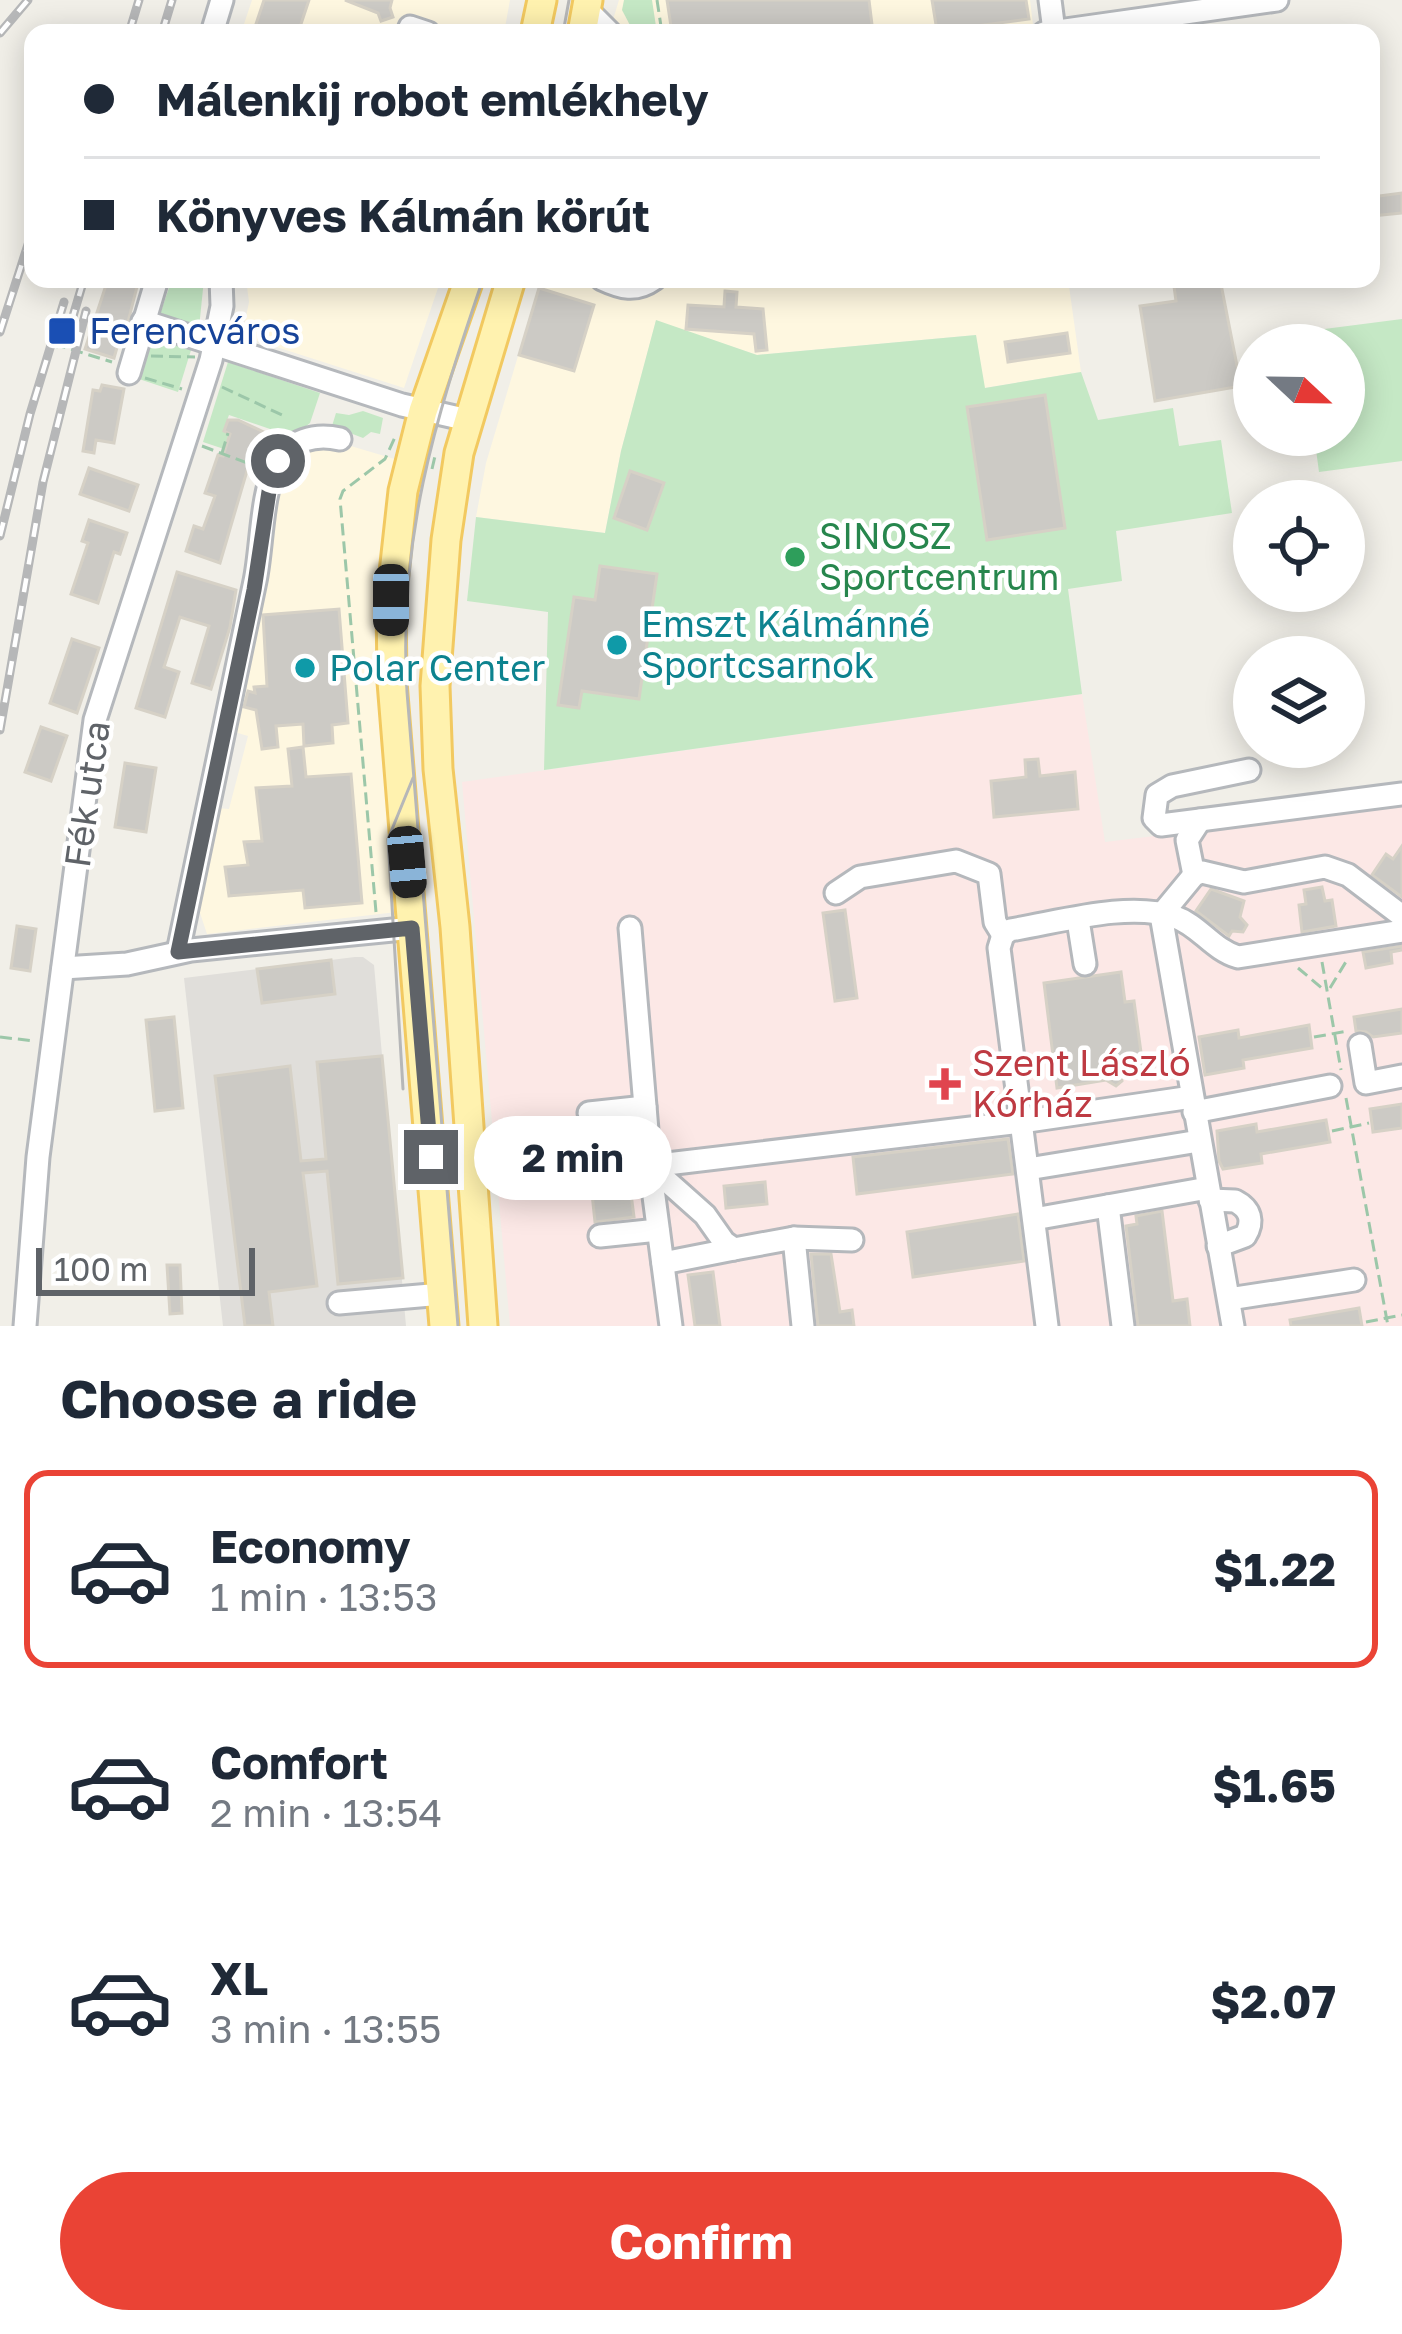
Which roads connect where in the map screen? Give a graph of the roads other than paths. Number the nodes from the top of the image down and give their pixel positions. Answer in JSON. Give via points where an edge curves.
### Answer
{"nodes":[{"id":1,"x":1277,"y":0,"type":"edge"},
{"id":2,"x":1106,"y":24,"type":"edge"},
{"id":3,"x":154,"y":288,"type":"edge"},
{"id":4,"x":221,"y":288,"type":"edge"},
{"id":5,"x":466,"y":288,"type":"edge"},
{"id":6,"x":508,"y":288,"type":"edge"},
{"id":7,"x":143,"y":321,"type":"junction"},
{"id":8,"x":213,"y":352,"type":"junction"},
{"id":9,"x":130,"y":366,"type":"road end"},
{"id":10,"x":423,"y":411,"type":"junction"},
{"id":11,"x":468,"y":420,"type":"junction"},
{"id":12,"x":340,"y":439,"type":"dead end"},
{"id":13,"x":236,"y":735,"type":"dead end"},
{"id":14,"x":1249,"y":770,"type":"dead end"},
{"id":15,"x":215,"y":774,"type":"junction"},
{"id":16,"x":1402,"y":794,"type":"edge"},
{"id":17,"x":1200,"y":820,"type":"junction"},
{"id":18,"x":1194,"y":875,"type":"junction"},
{"id":19,"x":836,"y":893,"type":"dead end"},
{"id":20,"x":1161,"y":915,"type":"junction"},
{"id":21,"x":1402,"y":916,"type":"edge"},
{"id":22,"x":1078,"y":920,"type":"junction"},
{"id":23,"x":412,"y":928,"type":"junction"},
{"id":24,"x":630,"y":928,"type":"dead end"},
{"id":25,"x":1402,"y":931,"type":"edge"},
{"id":26,"x":1003,"y":935,"type":"junction"},
{"id":27,"x":178,"y":952,"type":"junction"},
{"id":28,"x":1085,"y":964,"type":"dead end"},
{"id":29,"x":62,"y":968,"type":"junction"},
{"id":30,"x":1356,"y":1037,"type":"road end"},
{"id":31,"x":1402,"y":1076,"type":"edge"},
{"id":32,"x":1330,"y":1086,"type":"dead end"},
{"id":33,"x":1193,"y":1104,"type":"junction"},
{"id":34,"x":645,"y":1107,"type":"junction"},
{"id":35,"x":589,"y":1113,"type":"dead end"},
{"id":36,"x":1022,"y":1122,"type":"junction"},
{"id":37,"x":1199,"y":1141,"type":"junction"},
{"id":38,"x":650,"y":1166,"type":"junction"},
{"id":39,"x":1028,"y":1169,"type":"junction"},
{"id":40,"x":1209,"y":1194,"type":"junction"},
{"id":41,"x":1108,"y":1206,"type":"junction"},
{"id":42,"x":1034,"y":1219,"type":"junction"},
{"id":43,"x":658,"y":1230,"type":"junction"},
{"id":44,"x":600,"y":1236,"type":"dead end"},
{"id":45,"x":794,"y":1238,"type":"junction"},
{"id":46,"x":852,"y":1240,"type":"dead end"},
{"id":47,"x":1218,"y":1246,"type":"junction"},
{"id":48,"x":734,"y":1249,"type":"junction"},
{"id":49,"x":663,"y":1263,"type":"junction"},
{"id":50,"x":1354,"y":1280,"type":"dead end"},
{"id":51,"x":442,"y":1294,"type":"junction"},
{"id":52,"x":1228,"y":1299,"type":"junction"},
{"id":53,"x":339,"y":1303,"type":"dead end"},
{"id":54,"x":25,"y":1326,"type":"edge"},
{"id":55,"x":444,"y":1326,"type":"edge"},
{"id":56,"x":483,"y":1326,"type":"edge"},
{"id":57,"x":671,"y":1326,"type":"edge"},
{"id":58,"x":803,"y":1326,"type":"edge"},
{"id":59,"x":1047,"y":1326,"type":"edge"},
{"id":60,"x":1123,"y":1326,"type":"edge"},
{"id":61,"x":1233,"y":1326,"type":"edge"}],
"edges":[{"from":1,"to":2,"type":"street"},
{"from":3,"to":7,"type":"street"},
{"from":4,"to":8,"type":"street","name":"Fék utca"},
{"from":5,"to":10,"type":"main road"},
{"from":6,"to":11,"type":"main road"},
{"from":7,"to":8,"type":"street"},
{"from":7,"to":9,"type":"street"},
{"from":8,"to":10,"type":"street"},
{"from":8,"to":29,"type":"street","name":"Fék utca","via":[[95,721]]},
{"from":10,"to":11,"type":"street"},
{"from":10,"to":23,"type":"main road","via":[[403,491],[391,600]]},
{"from":11,"to":56,"type":"main road","via":[[451,501],[435,686]]},
{"from":12,"to":15,"type":"street","via":[[297,443],[273,472],[272,515]]},
{"from":13,"to":15,"type":"street","via":[[229,771]]},
{"from":14,"to":17,"type":"street","via":[[1157,795],[1154,818],[1161,825]]},
{"from":15,"to":27,"type":"street"},
{"from":16,"to":17,"type":"street"},
{"from":17,"to":18,"type":"street","via":[[1187,840]]},
{"from":18,"to":20,"type":"street"},
{"from":18,"to":21,"type":"street","via":[[1209,871],[1244,882],[1336,868]]},
{"from":19,"to":26,"type":"street","via":[[860,877],[956,861],[989,874]]},
{"from":20,"to":22,"type":"street","via":[[1141,908]]},
{"from":20,"to":25,"type":"street","via":[[1230,955]]},
{"from":20,"to":33,"type":"street"},
{"from":22,"to":26,"type":"street"},
{"from":22,"to":28,"type":"street"},
{"from":23,"to":27,"type":"street"},
{"from":23,"to":51,"type":"main road"},
{"from":24,"to":34,"type":"street"},
{"from":26,"to":36,"type":"street"},
{"from":27,"to":29,"type":"street"},
{"from":29,"to":54,"type":"street","name":"Fék utca"},
{"from":30,"to":31,"type":"street","via":[[1366,1083]]},
{"from":32,"to":33,"type":"street"},
{"from":33,"to":36,"type":"street"},
{"from":33,"to":37,"type":"street"},
{"from":34,"to":35,"type":"street"},
{"from":34,"to":38,"type":"street"},
{"from":36,"to":38,"type":"street"},
{"from":36,"to":39,"type":"street"},
{"from":37,"to":39,"type":"street"},
{"from":37,"to":40,"type":"street"},
{"from":38,"to":43,"type":"street"},
{"from":38,"to":48,"type":"street"},
{"from":39,"to":42,"type":"street"},
{"from":40,"to":41,"type":"street"},
{"from":40,"to":47,"type":"street"},
{"from":40,"to":47,"type":"street","via":[[1250,1214],[1245,1236]]},
{"from":41,"to":42,"type":"street"},
{"from":41,"to":60,"type":"street"},
{"from":42,"to":59,"type":"street"},
{"from":43,"to":44,"type":"street"},
{"from":43,"to":49,"type":"street"},
{"from":45,"to":46,"type":"street"},
{"from":45,"to":48,"type":"street"},
{"from":45,"to":58,"type":"street"},
{"from":47,"to":52,"type":"street"},
{"from":48,"to":49,"type":"street"},
{"from":49,"to":57,"type":"street"},
{"from":50,"to":52,"type":"street"},
{"from":51,"to":53,"type":"street"},
{"from":51,"to":55,"type":"main road"},
{"from":52,"to":61,"type":"street"}]}
